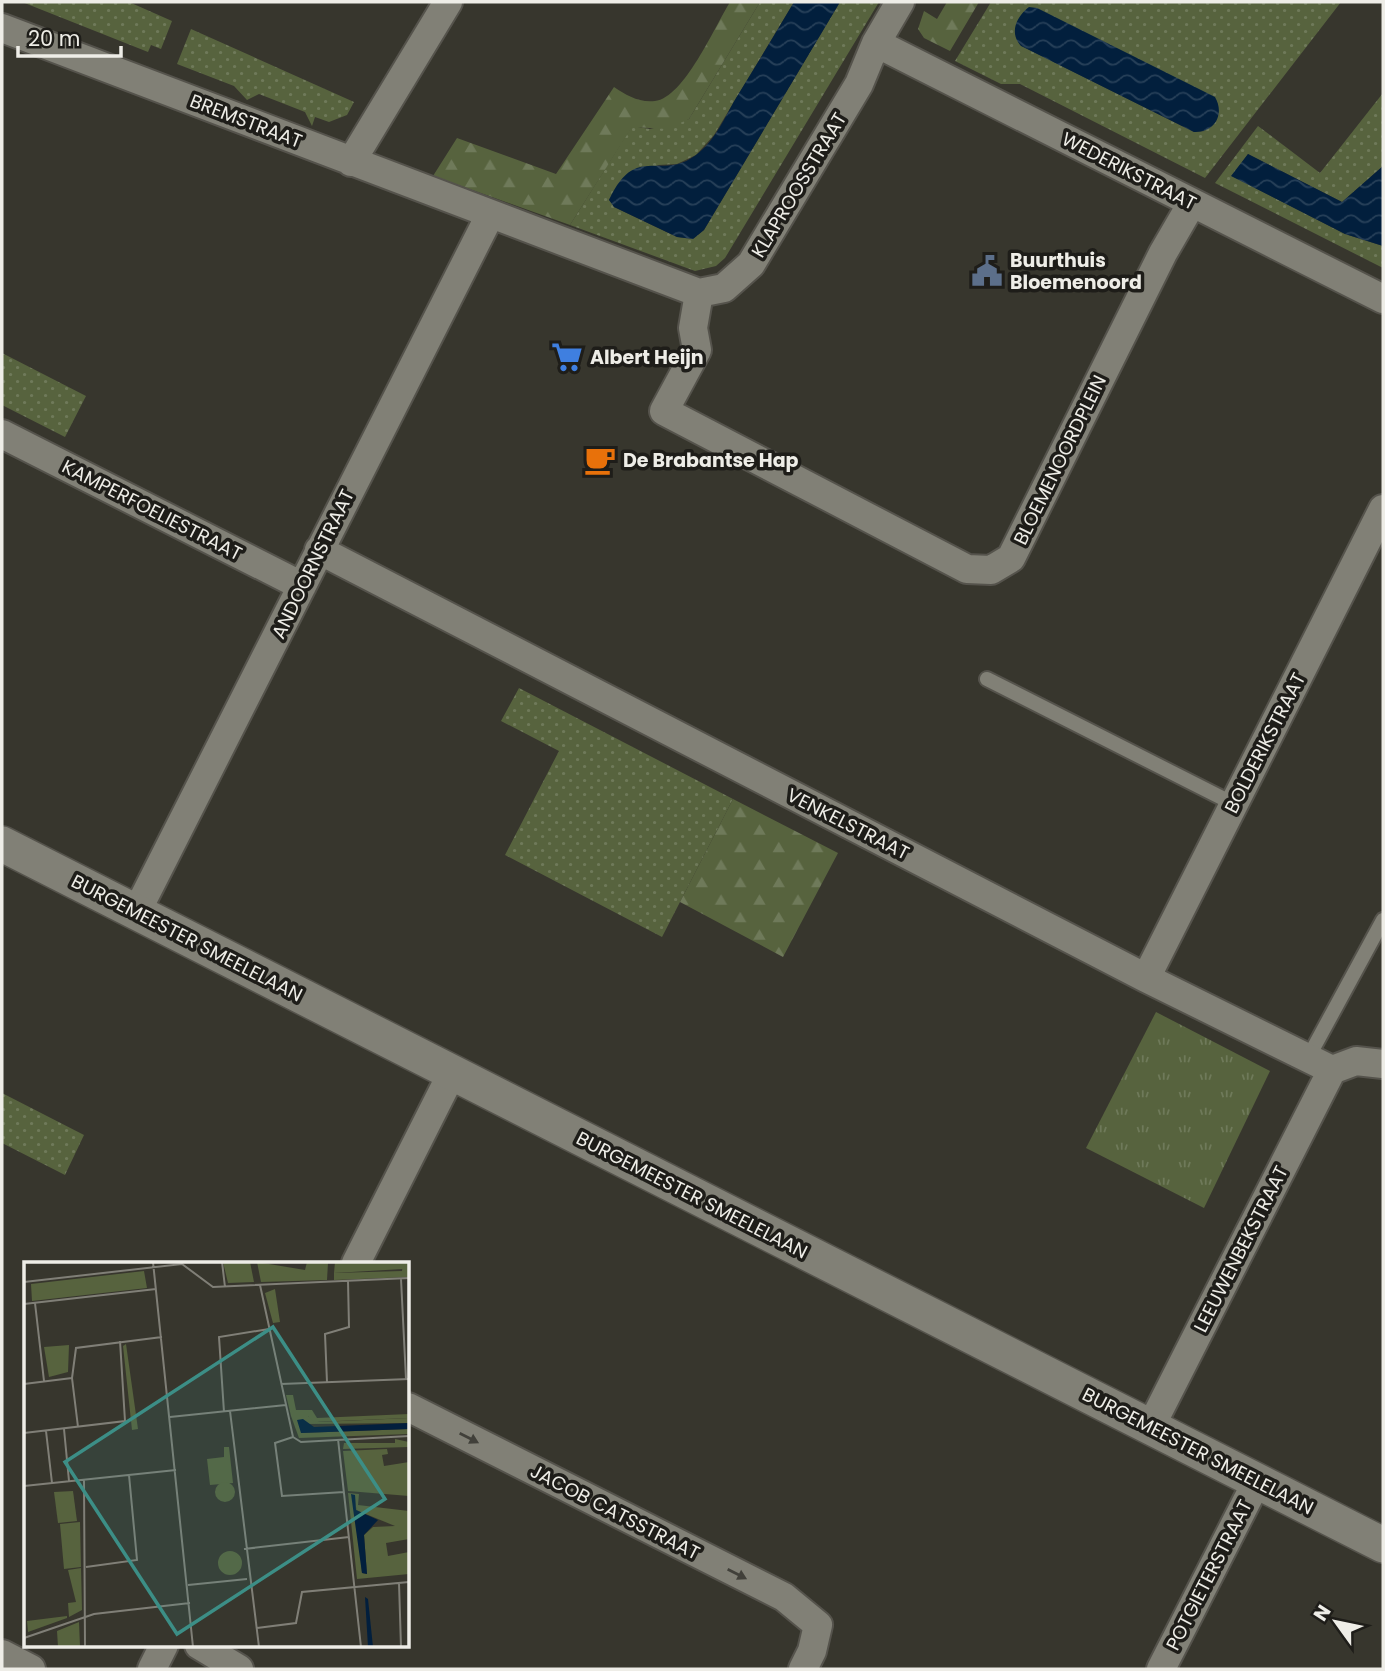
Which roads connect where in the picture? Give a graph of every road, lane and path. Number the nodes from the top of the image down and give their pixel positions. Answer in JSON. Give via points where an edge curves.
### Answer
{"nodes":[{"id":1,"x":448,"y":2,"type":"edge"},
{"id":2,"x":900,"y":2,"type":"edge"},
{"id":3,"x":2,"y":28,"type":"edge"},
{"id":4,"x":876,"y":43,"type":"junction"},
{"id":5,"x":351,"y":162,"type":"junction"},
{"id":6,"x":1192,"y":203,"type":"junction"},
{"id":7,"x":490,"y":215,"type":"junction"},
{"id":8,"x":699,"y":293,"type":"junction"},
{"id":9,"x":1383,"y":299,"type":"edge"},
{"id":10,"x":2,"y":434,"type":"edge"},
{"id":11,"x":1383,"y":509,"type":"edge"},
{"id":12,"x":319,"y":550,"type":"junction"},
{"id":13,"x":302,"y":586,"type":"junction"},
{"id":14,"x":987,"y":679,"type":"dead end"},
{"id":15,"x":1234,"y":804,"type":"junction"},
{"id":16,"x":2,"y":844,"type":"edge"},
{"id":17,"x":136,"y":913,"type":"junction"},
{"id":18,"x":1383,"y":920,"type":"edge"},
{"id":19,"x":1146,"y":978,"type":"junction"},
{"id":20,"x":1320,"y":1064,"type":"junction"},
{"id":21,"x":1383,"y":1064,"type":"edge"},
{"id":22,"x":452,"y":1073,"type":"junction"},
{"id":23,"x":357,"y":1262,"type":"edge"},
{"id":24,"x":410,"y":1408,"type":"edge"},
{"id":25,"x":1150,"y":1428,"type":"junction"},
{"id":26,"x":1256,"y":1481,"type":"junction"},
{"id":27,"x":1383,"y":1545,"type":"edge"},
{"id":28,"x":164,"y":1646,"type":"edge"},
{"id":29,"x":201,"y":1646,"type":"edge"},
{"id":30,"x":2,"y":1654,"type":"edge"},
{"id":31,"x":31,"y":1669,"type":"edge"},
{"id":32,"x":152,"y":1669,"type":"edge"},
{"id":33,"x":239,"y":1669,"type":"edge"},
{"id":34,"x":803,"y":1669,"type":"edge"},
{"id":35,"x":1161,"y":1669,"type":"edge"}],
"edges":[{"from":1,"to":5,"type":"street"},
{"from":2,"to":4,"type":"street","name":"KLAPROOSSTRAAT"},
{"from":3,"to":5,"type":"street","name":"BREMSTRAAT"},
{"from":4,"to":6,"type":"street","name":"WEDERIKSTRAAT"},
{"from":4,"to":8,"type":"street","name":"KLAPROOSSTRAAT","via":[[859,84],[751,264],[724,288]]},
{"from":5,"to":7,"type":"street","name":"BREMSTRAAT"},
{"from":6,"to":8,"type":"street","name":"BLOEMENOORDPLEIN","via":[[1011,558],[991,570],[967,569],[664,411],[697,350],[693,328]]},
{"from":6,"to":9,"type":"street","name":"WEDERIKSTRAAT"},
{"from":7,"to":8,"type":"street"},
{"from":7,"to":12,"type":"street","name":"ANDOORNSTRAAT"},
{"from":10,"to":13,"type":"street","name":"KAMPERFOELIESTRAAT"},
{"from":11,"to":15,"type":"street","name":"BOLDERIKSTRAAT"},
{"from":12,"to":13,"type":"street","name":"ANDOORNSTRAAT"},
{"from":12,"to":19,"type":"street","name":"VENKELSTRAAT"},
{"from":13,"to":17,"type":"street","name":"ANDOORNSTRAAT"},
{"from":14,"to":15,"type":"lane"},
{"from":15,"to":19,"type":"street","name":"BOLDERIKSTRAAT"},
{"from":16,"to":17,"type":"street","name":"BURGEMEESTER SMEELELAAN"},
{"from":17,"to":22,"type":"street","name":"BURGEMEESTER SMEELELAAN"},
{"from":18,"to":20,"type":"lane"},
{"from":19,"to":20,"type":"street","name":"VENKELSTRAAT"},
{"from":20,"to":21,"type":"street"},
{"from":20,"to":25,"type":"street","name":"LEEUWENBEKSTRAAT"},
{"from":22,"to":23,"type":"street"},
{"from":22,"to":25,"type":"street","name":"BURGEMEESTER SMEELELAAN"},
{"from":24,"to":34,"type":"street","name":"JACOB CATSSTRAAT","one_way":true,"via":[[784,1597],[818,1625]]},
{"from":25,"to":26,"type":"street","name":"BURGEMEESTER SMEELELAAN"},
{"from":26,"to":27,"type":"street","name":"BURGEMEESTER SMEELELAAN"},
{"from":26,"to":35,"type":"street","name":"POTGIETERSTRAAT"},
{"from":28,"to":32,"type":"street"},
{"from":29,"to":33,"type":"street"},
{"from":30,"to":31,"type":"street"}]}
